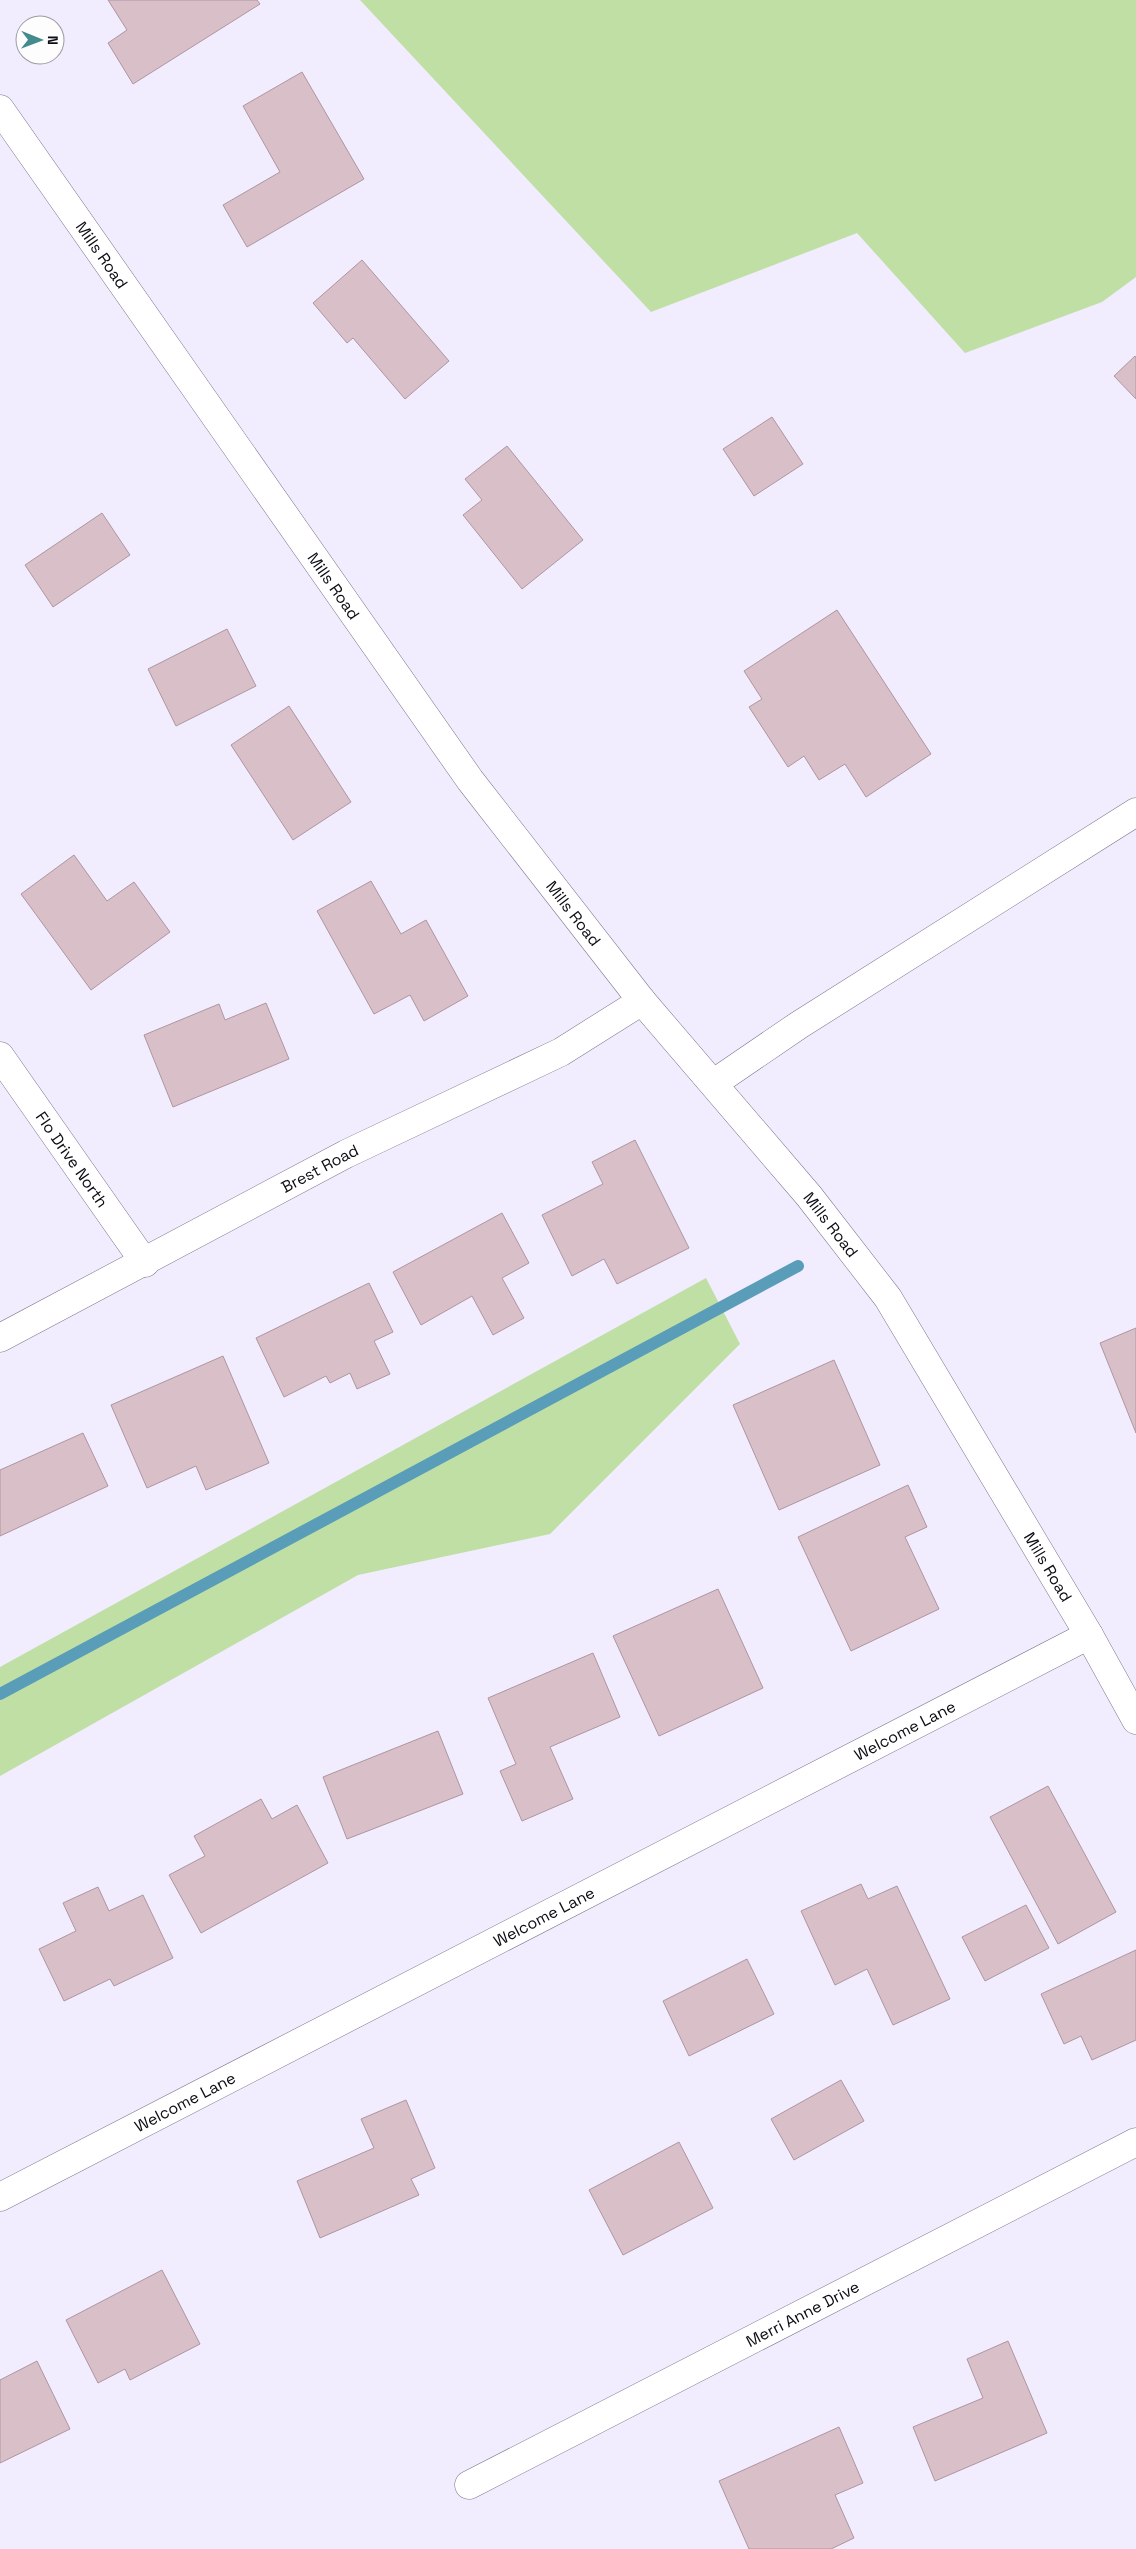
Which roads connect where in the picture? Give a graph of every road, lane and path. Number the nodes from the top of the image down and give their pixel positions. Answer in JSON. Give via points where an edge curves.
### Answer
{"nodes":[{"id":1,"x":0,"y":109,"type":"edge"},
{"id":2,"x":1136,"y":812,"type":"edge"},
{"id":3,"x":642,"y":1000,"type":"junction"},
{"id":4,"x":0,"y":1056,"type":"edge"},
{"id":5,"x":714,"y":1083,"type":"junction"},
{"id":6,"x":145,"y":1263,"type":"junction"},
{"id":7,"x":0,"y":1338,"type":"edge"},
{"id":8,"x":1089,"y":1635,"type":"junction"},
{"id":9,"x":1136,"y":1720,"type":"edge"},
{"id":10,"x":1136,"y":2142,"type":"edge"},
{"id":11,"x":0,"y":2197,"type":"edge"},
{"id":12,"x":470,"y":2485,"type":"dead end"}],
"edges":[{"from":1,"to":3,"type":"street","name":"Mills Road","via":[[470,780]]},
{"from":2,"to":5,"type":"street","via":[[799,1025]]},
{"from":3,"to":5,"type":"street","name":"Mills Road"},
{"from":3,"to":6,"type":"street","name":"Brest Road","via":[[561,1052],[346,1154]]},
{"from":4,"to":6,"type":"street","name":"Flo Drive North"},
{"from":5,"to":8,"type":"street","name":"Mills Road","via":[[809,1196],[888,1298]]},
{"from":6,"to":7,"type":"street","name":"Brest Road"},
{"from":8,"to":9,"type":"street","name":"Mills Road"},
{"from":8,"to":11,"type":"street","name":"Welcome Lane"},
{"from":10,"to":12,"type":"street","name":"Merri Anne Drive"}]}
